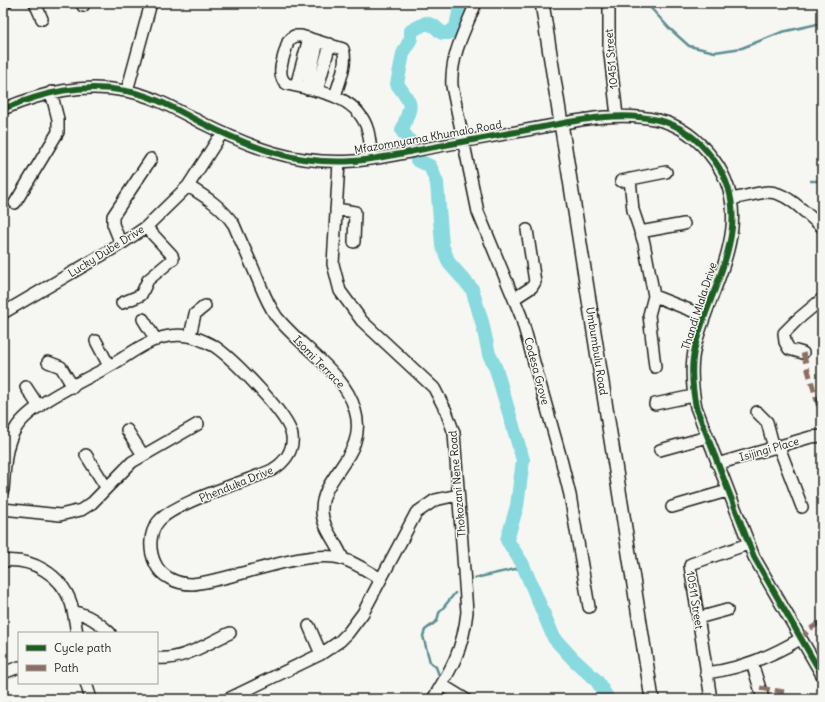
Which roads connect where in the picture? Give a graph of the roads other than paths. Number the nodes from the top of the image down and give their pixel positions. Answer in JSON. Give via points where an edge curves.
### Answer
{"nodes":[{"id":1,"x":6,"y":3,"type":"edge"},
{"id":2,"x":35,"y":3,"type":"edge"},
{"id":3,"x":151,"y":3,"type":"edge"},
{"id":4,"x":476,"y":3,"type":"edge"},
{"id":5,"x":542,"y":3,"type":"edge"},
{"id":6,"x":610,"y":3,"type":"edge"},
{"id":7,"x":3,"y":4,"type":"edge"},
{"id":8,"x":42,"y":19,"type":"dead end"},
{"id":9,"x":319,"y":41,"type":"junction"},
{"id":10,"x":306,"y":89,"type":"junction"},
{"id":11,"x":128,"y":91,"type":"junction"},
{"id":12,"x":51,"y":92,"type":"junction"},
{"id":13,"x":335,"y":96,"type":"junction"},
{"id":14,"x":3,"y":108,"type":"edge"},
{"id":15,"x":616,"y":116,"type":"junction"},
{"id":16,"x":560,"y":123,"type":"junction"},
{"id":17,"x":222,"y":133,"type":"junction"},
{"id":18,"x":463,"y":142,"type":"junction"},
{"id":19,"x":151,"y":159,"type":"dead end"},
{"id":20,"x":372,"y":159,"type":"junction"},
{"id":21,"x":339,"y":162,"type":"junction"},
{"id":22,"x":666,"y":172,"type":"dead end"},
{"id":23,"x":188,"y":186,"type":"junction"},
{"id":24,"x":731,"y":199,"type":"junction"},
{"id":25,"x":16,"y":203,"type":"dead end"},
{"id":26,"x":336,"y":209,"type":"junction"},
{"id":27,"x":684,"y":224,"type":"dead end"},
{"id":28,"x":146,"y":227,"type":"junction"},
{"id":29,"x":822,"y":227,"type":"edge"},
{"id":30,"x":527,"y":230,"type":"dead end"},
{"id":31,"x":640,"y":232,"type":"junction"},
{"id":32,"x":354,"y":242,"type":"dead end"},
{"id":33,"x":122,"y":244,"type":"junction"},
{"id":34,"x":654,"y":296,"type":"junction"},
{"id":35,"x":515,"y":298,"type":"junction"},
{"id":36,"x":822,"y":299,"type":"edge"},
{"id":37,"x":122,"y":303,"type":"dead end"},
{"id":38,"x":205,"y":306,"type":"dead end"},
{"id":39,"x":3,"y":313,"type":"edge"},
{"id":40,"x":704,"y":316,"type":"junction"},
{"id":41,"x":144,"y":319,"type":"dead end"},
{"id":42,"x":190,"y":336,"type":"junction"},
{"id":43,"x":156,"y":340,"type":"junction"},
{"id":44,"x":96,"y":341,"type":"dead end"},
{"id":45,"x":803,"y":353,"type":"dead end"},
{"id":46,"x":48,"y":362,"type":"dead end"},
{"id":47,"x":109,"y":366,"type":"junction"},
{"id":48,"x":655,"y":367,"type":"dead end"},
{"id":49,"x":26,"y":387,"type":"dead end"},
{"id":50,"x":73,"y":387,"type":"junction"},
{"id":51,"x":693,"y":396,"type":"junction"},
{"id":52,"x":655,"y":404,"type":"dead end"},
{"id":53,"x":39,"y":407,"type":"junction"},
{"id":54,"x":757,"y":412,"type":"dead end"},
{"id":55,"x":198,"y":424,"type":"dead end"},
{"id":56,"x":127,"y":430,"type":"dead end"},
{"id":57,"x":822,"y":436,"type":"edge"},
{"id":58,"x":706,"y":437,"type":"junction"},
{"id":59,"x":776,"y":447,"type":"junction"},
{"id":60,"x":660,"y":450,"type":"dead end"},
{"id":61,"x":86,"y":455,"type":"dead end"},
{"id":62,"x":143,"y":455,"type":"junction"},
{"id":63,"x":717,"y":464,"type":"junction"},
{"id":64,"x":106,"y":487,"type":"junction"},
{"id":65,"x":3,"y":490,"type":"edge"},
{"id":66,"x":727,"y":491,"type":"junction"},
{"id":67,"x":458,"y":495,"type":"junction"},
{"id":68,"x":802,"y":506,"type":"dead end"},
{"id":69,"x":672,"y":507,"type":"dead end"},
{"id":70,"x":3,"y":509,"type":"edge"},
{"id":71,"x":748,"y":544,"type":"junction"},
{"id":72,"x":343,"y":559,"type":"junction"},
{"id":73,"x":3,"y":560,"type":"edge"},
{"id":74,"x":381,"y":579,"type":"junction"},
{"id":75,"x":589,"y":607,"type":"dead end"},
{"id":76,"x":727,"y":610,"type":"dead end"},
{"id":77,"x":74,"y":612,"type":"junction"},
{"id":78,"x":698,"y":618,"type":"junction"},
{"id":79,"x":308,"y":626,"type":"dead end"},
{"id":80,"x":77,"y":632,"type":"edge"},
{"id":81,"x":109,"y":632,"type":"edge"},
{"id":82,"x":230,"y":633,"type":"dead end"},
{"id":83,"x":800,"y":638,"type":"junction"},
{"id":84,"x":321,"y":654,"type":"junction"},
{"id":85,"x":158,"y":658,"type":"edge"},
{"id":86,"x":752,"y":663,"type":"junction"},
{"id":87,"x":18,"y":667,"type":"edge"},
{"id":88,"x":3,"y":672,"type":"edge"},
{"id":89,"x":706,"y":672,"type":"junction"},
{"id":90,"x":822,"y":675,"type":"edge"},
{"id":91,"x":86,"y":684,"type":"edge"},
{"id":92,"x":442,"y":685,"type":"junction"},
{"id":93,"x":762,"y":695,"type":"dead end"},
{"id":94,"x":91,"y":699,"type":"edge"},
{"id":95,"x":228,"y":699,"type":"edge"},
{"id":96,"x":433,"y":699,"type":"edge"},
{"id":97,"x":465,"y":699,"type":"edge"},
{"id":98,"x":652,"y":699,"type":"edge"},
{"id":99,"x":711,"y":699,"type":"edge"}],
"edges":[{"from":1,"to":7,"type":"street"},
{"from":2,"to":8,"type":"street"},
{"from":3,"to":11,"type":"street"},
{"from":4,"to":18,"type":"street","name":"Codesa Grove","via":[[458,46],[452,76]]},
{"from":5,"to":16,"type":"main road","name":"Umbumbulu Road"},
{"from":6,"to":15,"type":"street","name":"10451 Street","via":[[609,46]]},
{"from":9,"to":10,"type":"street"},
{"from":9,"to":10,"type":"street"},
{"from":9,"to":10,"type":"street","via":[[298,36],[289,40],[280,72],[287,84]]},
{"from":9,"to":13,"type":"street","via":[[340,47],[344,54]]},
{"from":10,"to":13,"type":"street"},
{"from":11,"to":12,"type":"street","name":"Mfazomnyama Khumalo Road","via":[[87,87]]},
{"from":11,"to":17,"type":"street","name":"Mfazomnyama Khumalo Road","via":[[154,99]]},
{"from":12,"to":14,"type":"street","name":"Mfazomnyama Khumalo Road"},
{"from":12,"to":25,"type":"street","via":[[58,119],[58,132]]},
{"from":13,"to":20,"type":"street","via":[[362,116],[368,131]]},
{"from":15,"to":16,"type":"street","name":"Thandi Mlala Drive"},
{"from":15,"to":24,"type":"street","name":"Thandi Mlala Drive","via":[[656,119],[686,133],[715,161]]},
{"from":16,"to":18,"type":"street","name":"Mfazomnyama Khumalo Road"},
{"from":16,"to":98,"type":"main road","name":"Umbumbulu Road"},
{"from":17,"to":21,"type":"street","name":"Mfazomnyama Khumalo Road","via":[[250,145],[293,158]]},
{"from":17,"to":23,"type":"street","name":"Lucky Dube Drive"},
{"from":18,"to":20,"type":"street","name":"Mfazomnyama Khumalo Road"},
{"from":18,"to":35,"type":"street","name":"Codesa Grove","via":[[478,212]]},
{"from":19,"to":33,"type":"street","via":[[113,216],[113,224]]},
{"from":20,"to":21,"type":"street","name":"Mfazomnyama Khumalo Road"},
{"from":21,"to":26,"type":"street","name":"Thokozani Nene Road"},
{"from":22,"to":31,"type":"street","via":[[625,180]]},
{"from":23,"to":28,"type":"street","name":"Lucky Dube Drive"},
{"from":23,"to":72,"type":"street","name":"Isomi Terrace","via":[[211,200],[228,216],[271,308],[284,325],[342,384],[352,400],[358,419],[356,441],[322,504],[324,524]]},
{"from":24,"to":29,"type":"street","via":[[776,193],[795,204]]},
{"from":24,"to":40,"type":"street","name":"Thandi Mlala Drive","via":[[731,241]]},
{"from":26,"to":32,"type":"street","via":[[355,212]]},
{"from":26,"to":67,"type":"street","name":"Thokozani Nene Road","via":[[334,264],[340,291],[362,321],[426,380],[439,396],[454,433]]},
{"from":27,"to":31,"type":"street"},
{"from":28,"to":33,"type":"street","name":"Lucky Dube Drive"},
{"from":28,"to":37,"type":"street","via":[[173,259],[148,280],[141,295]]},
{"from":30,"to":35,"type":"street","via":[[535,282],[532,287]]},
{"from":31,"to":34,"type":"street"},
{"from":33,"to":39,"type":"street","name":"Lucky Dube Drive"},
{"from":34,"to":40,"type":"street"},
{"from":34,"to":48,"type":"street","via":[[649,315]]},
{"from":35,"to":75,"type":"street","name":"Codesa Grove","via":[[526,330],[566,482]]},
{"from":36,"to":45,"type":"street","via":[[784,333],[789,349]]},
{"from":38,"to":42,"type":"street","via":[[195,314]]},
{"from":40,"to":51,"type":"street","name":"Thandi Mlala Drive","via":[[693,358]]},
{"from":41,"to":43,"type":"street"},
{"from":42,"to":43,"type":"street","name":"Phenduka Drive"},
{"from":42,"to":72,"type":"street","name":"Phenduka Drive","via":[[223,353],[276,407],[288,424],[292,445],[285,460],[272,470],[183,505],[158,522],[151,544],[158,569],[177,582],[192,584],[322,556]]},
{"from":43,"to":47,"type":"street","name":"Phenduka Drive"},
{"from":44,"to":47,"type":"street"},
{"from":46,"to":50,"type":"street","via":[[61,367]]},
{"from":47,"to":50,"type":"street","name":"Phenduka Drive"},
{"from":49,"to":53,"type":"street"},
{"from":50,"to":53,"type":"street","name":"Phenduka Drive"},
{"from":51,"to":52,"type":"street"},
{"from":51,"to":58,"type":"street","name":"Thandi Mlala Drive"},
{"from":53,"to":65,"type":"street","name":"Phenduka Drive","via":[[22,421],[13,433],[7,454]]},
{"from":54,"to":59,"type":"street","via":[[767,422]]},
{"from":55,"to":62,"type":"street"},
{"from":56,"to":62,"type":"street"},
{"from":57,"to":59,"type":"street","name":"Isijingi Place"},
{"from":58,"to":60,"type":"street"},
{"from":58,"to":63,"type":"street","name":"Thandi Mlala Drive"},
{"from":59,"to":63,"type":"street","name":"Isijingi Place"},
{"from":59,"to":68,"type":"street"},
{"from":61,"to":64,"type":"street"},
{"from":62,"to":64,"type":"street","via":[[124,468]]},
{"from":63,"to":66,"type":"street","name":"Thandi Mlala Drive"},
{"from":64,"to":70,"type":"street","via":[[86,507],[68,514]]},
{"from":66,"to":69,"type":"street"},
{"from":66,"to":71,"type":"street","name":"Thandi Mlala Drive"},
{"from":67,"to":74,"type":"street","via":[[435,500],[416,513]]},
{"from":67,"to":92,"type":"street","name":"Thokozani Nene Road","via":[[467,612],[459,652]]},
{"from":71,"to":78,"type":"street","name":"10511 Street","via":[[690,564]]},
{"from":71,"to":83,"type":"street","name":"Thandi Mlala Drive"},
{"from":72,"to":74,"type":"street","name":"Phenduka Drive"},
{"from":73,"to":77,"type":"street","via":[[30,563],[44,569],[67,594]]},
{"from":74,"to":84,"type":"street","via":[[356,623],[340,641]]},
{"from":76,"to":78,"type":"street"},
{"from":77,"to":80,"type":"street"},
{"from":77,"to":81,"type":"street","via":[[92,618]]},
{"from":78,"to":89,"type":"street","name":"10511 Street"},
{"from":79,"to":84,"type":"street"},
{"from":82,"to":85,"type":"street","via":[[183,655]]},
{"from":83,"to":86,"type":"street"},
{"from":83,"to":90,"type":"street","name":"Thandi Mlala Drive"},
{"from":84,"to":95,"type":"street"},
{"from":86,"to":89,"type":"street","via":[[733,669]]},
{"from":86,"to":93,"type":"street"},
{"from":87,"to":88,"type":"street"},
{"from":89,"to":99,"type":"street","name":"10511 Street"},
{"from":91,"to":94,"type":"street"},
{"from":92,"to":96,"type":"street","name":"Thokozani Nene Road"},
{"from":92,"to":97,"type":"street"}]}
